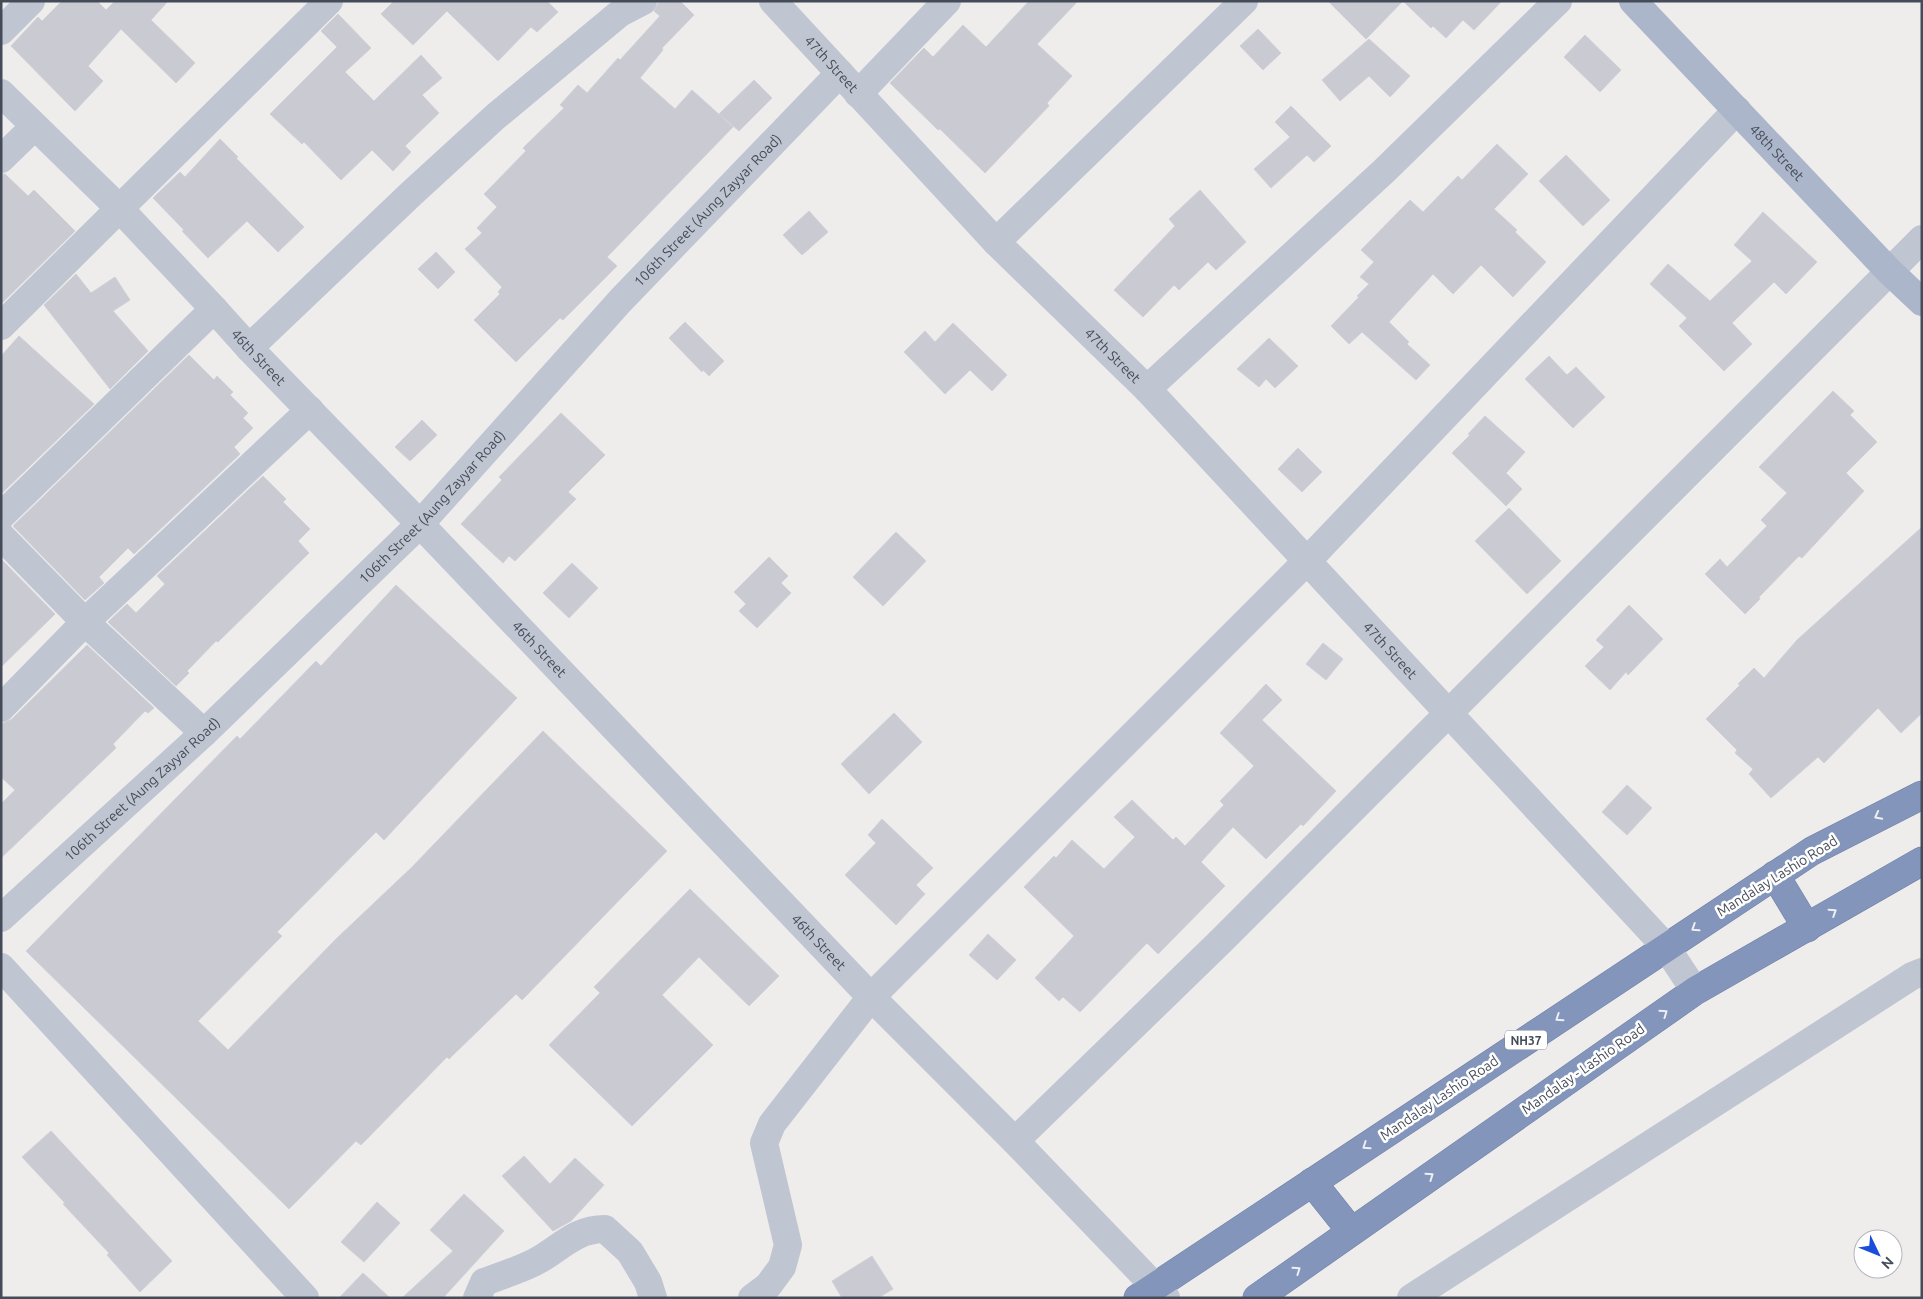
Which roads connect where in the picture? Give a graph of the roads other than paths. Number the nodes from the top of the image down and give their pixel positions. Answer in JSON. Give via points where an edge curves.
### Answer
{"nodes":[{"id":1,"x":31,"y":1,"type":"edge"},
{"id":2,"x":329,"y":1,"type":"edge"},
{"id":3,"x":643,"y":1,"type":"edge"},
{"id":4,"x":773,"y":1,"type":"edge"},
{"id":5,"x":946,"y":1,"type":"edge"},
{"id":6,"x":1244,"y":1,"type":"edge"},
{"id":7,"x":1558,"y":1,"type":"edge"},
{"id":8,"x":1633,"y":1,"type":"edge"},
{"id":9,"x":1,"y":32,"type":"edge"},
{"id":10,"x":840,"y":73,"type":"junction"},
{"id":11,"x":1,"y":93,"type":"edge"},
{"id":12,"x":858,"y":94,"type":"junction"},
{"id":13,"x":1737,"y":110,"type":"junction"},
{"id":14,"x":34,"y":127,"type":"junction"},
{"id":15,"x":1,"y":159,"type":"edge"},
{"id":16,"x":120,"y":210,"type":"junction"},
{"id":17,"x":1922,"y":239,"type":"edge"},
{"id":18,"x":996,"y":242,"type":"junction"},
{"id":19,"x":1889,"y":271,"type":"junction"},
{"id":20,"x":1922,"y":302,"type":"edge"},
{"id":21,"x":214,"y":309,"type":"junction"},
{"id":22,"x":1,"y":326,"type":"edge"},
{"id":23,"x":249,"y":348,"type":"junction"},
{"id":24,"x":1147,"y":389,"type":"junction"},
{"id":25,"x":310,"y":410,"type":"junction"},
{"id":26,"x":1,"y":516,"type":"edge"},
{"id":27,"x":420,"y":524,"type":"junction"},
{"id":28,"x":1,"y":536,"type":"edge"},
{"id":29,"x":1308,"y":560,"type":"junction"},
{"id":30,"x":85,"y":622,"type":"junction"},
{"id":31,"x":1,"y":708,"type":"edge"},
{"id":32,"x":1447,"y":713,"type":"junction"},
{"id":33,"x":204,"y":733,"type":"junction"},
{"id":34,"x":1922,"y":794,"type":"edge"},
{"id":35,"x":1922,"y":861,"type":"edge"},
{"id":36,"x":1775,"y":875,"type":"junction"},
{"id":37,"x":1,"y":918,"type":"edge"},
{"id":38,"x":1807,"y":928,"type":"junction"},
{"id":39,"x":1666,"y":946,"type":"junction"},
{"id":40,"x":1,"y":967,"type":"edge"},
{"id":41,"x":1922,"y":972,"type":"edge"},
{"id":42,"x":1695,"y":991,"type":"junction"},
{"id":43,"x":871,"y":997,"type":"junction"},
{"id":44,"x":1015,"y":1141,"type":"junction"},
{"id":45,"x":1312,"y":1182,"type":"junction"},
{"id":46,"x":1351,"y":1231,"type":"junction"},
{"id":47,"x":1153,"y":1294,"type":"edge"},
{"id":48,"x":305,"y":1298,"type":"edge"},
{"id":49,"x":477,"y":1298,"type":"edge"},
{"id":50,"x":653,"y":1298,"type":"edge"},
{"id":51,"x":752,"y":1298,"type":"edge"},
{"id":52,"x":1257,"y":1298,"type":"edge"},
{"id":53,"x":1411,"y":1298,"type":"edge"}],
"edges":[{"from":1,"to":9,"type":"street"},
{"from":2,"to":16,"type":"street"},
{"from":3,"to":23,"type":"street","via":[[620,13],[496,117]]},
{"from":4,"to":10,"type":"street","name":"47th Street"},
{"from":5,"to":12,"type":"street"},
{"from":6,"to":18,"type":"street"},
{"from":7,"to":24,"type":"street","via":[[1384,171]]},
{"from":8,"to":13,"type":"main road","name":"48th Street"},
{"from":10,"to":12,"type":"street","name":"47th Street"},
{"from":10,"to":27,"type":"street","name":"106th Street (Aung Zayyar Road)","via":[[621,300]]},
{"from":11,"to":14,"type":"street","name":"46th Street"},
{"from":12,"to":18,"type":"street","name":"47th Street"},
{"from":13,"to":19,"type":"main road","name":"48th Street"},
{"from":13,"to":29,"type":"street"},
{"from":14,"to":15,"type":"street"},
{"from":14,"to":16,"type":"street","name":"46th Street"},
{"from":16,"to":21,"type":"street","name":"46th Street"},
{"from":16,"to":22,"type":"street"},
{"from":17,"to":19,"type":"street"},
{"from":18,"to":24,"type":"street","name":"47th Street"},
{"from":19,"to":20,"type":"main road","name":"48th Street"},
{"from":19,"to":32,"type":"street"},
{"from":21,"to":23,"type":"street","name":"46th Street"},
{"from":21,"to":26,"type":"street"},
{"from":23,"to":25,"type":"street","name":"46th Street"},
{"from":24,"to":29,"type":"street","name":"47th Street"},
{"from":25,"to":27,"type":"street","name":"46th Street"},
{"from":25,"to":30,"type":"street"},
{"from":27,"to":33,"type":"street","name":"106th Street (Aung Zayyar Road)"},
{"from":27,"to":43,"type":"street","name":"46th Street"},
{"from":28,"to":30,"type":"street"},
{"from":29,"to":32,"type":"street","name":"47th Street"},
{"from":29,"to":43,"type":"street"},
{"from":30,"to":31,"type":"street"},
{"from":30,"to":33,"type":"street"},
{"from":32,"to":39,"type":"street","name":"47th Street"},
{"from":32,"to":44,"type":"street","via":[[1140,1022]]},
{"from":33,"to":37,"type":"street","name":"106th Street (Aung Zayyar Road)"},
{"from":34,"to":36,"type":"highway","name":"Mandalay Lashio Road","number":"NH37","one_way":true,"via":[[1812,851]]},
{"from":38,"to":35,"type":"highway","name":"Mandalay - Lashio Road","one_way":true},
{"from":36,"to":38,"type":"highway"},
{"from":36,"to":39,"type":"highway","name":"Mandalay Lashio Road","number":"NH37","one_way":true},
{"from":38,"to":42,"type":"highway","name":"Mandalay - Lashio Road"},
{"from":39,"to":42,"type":"street","name":"47th Street"},
{"from":39,"to":45,"type":"highway","name":"Mandalay Lashio Road","number":"NH37","one_way":true},
{"from":40,"to":48,"type":"street"},
{"from":41,"to":53,"type":"street"},
{"from":46,"to":42,"type":"highway","name":"Mandalay - Lashio Road","one_way":true},
{"from":43,"to":44,"type":"street","name":"46th Street"},
{"from":43,"to":51,"type":"street","via":[[772,1124],[764,1143],[788,1245],[782,1267],[768,1286]]},
{"from":44,"to":47,"type":"street","name":"46th Street","via":[[1101,1230]]},
{"from":45,"to":46,"type":"highway"},
{"from":45,"to":47,"type":"highway","name":"Mandalay Lashio Road","number":"NH37"},
{"from":52,"to":46,"type":"highway","name":"Mandalay - Lashio Road","one_way":true},
{"from":49,"to":50,"type":"street","via":[[484,1282],[535,1262],[574,1236],[591,1229],[605,1229],[630,1252],[648,1282]]}]}
